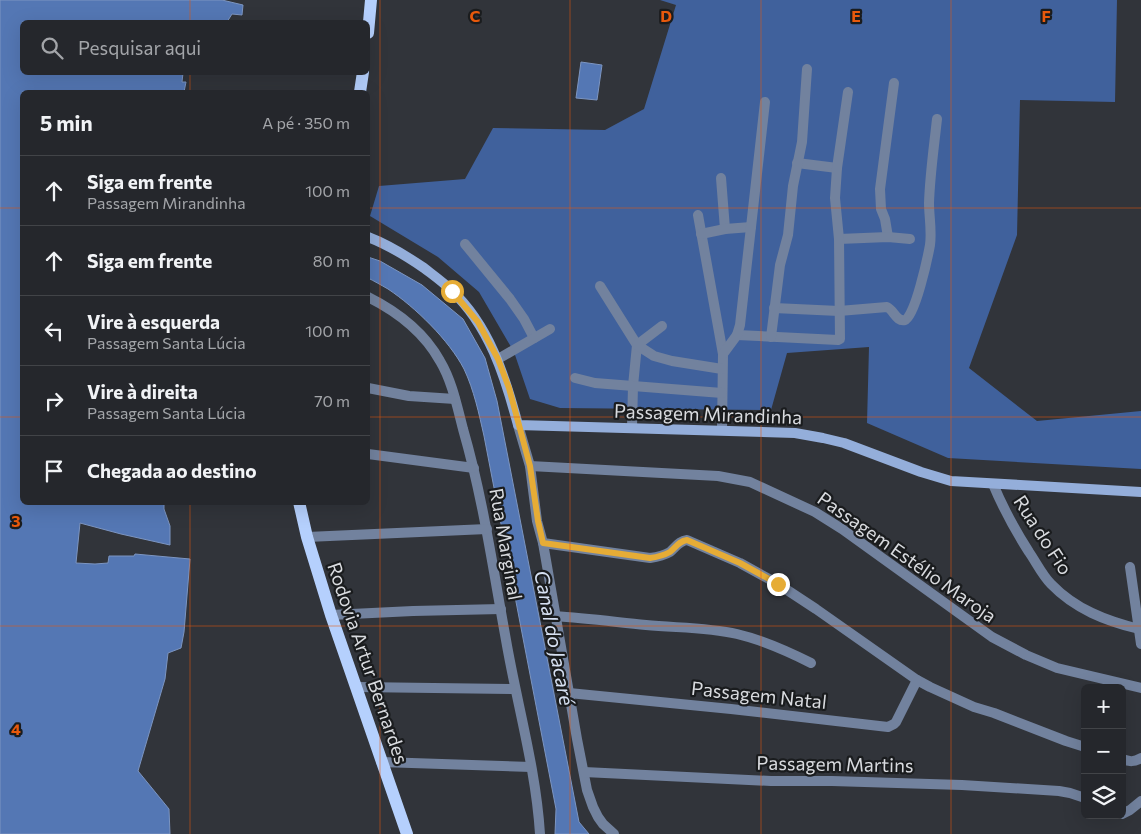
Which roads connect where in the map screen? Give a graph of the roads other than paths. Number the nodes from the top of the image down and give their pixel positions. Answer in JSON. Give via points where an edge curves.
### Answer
{"nodes":[{"id":1,"x":371,"y":0,"type":"edge"},
{"id":2,"x":369,"y":20,"type":"edge"},
{"id":3,"x":807,"y":68,"type":"dead end"},
{"id":4,"x":363,"y":75,"type":"edge"},
{"id":5,"x":894,"y":82,"type":"dead end"},
{"id":6,"x":360,"y":90,"type":"edge"},
{"id":7,"x":848,"y":92,"type":"dead end"},
{"id":8,"x":765,"y":102,"type":"dead end"},
{"id":9,"x":937,"y":118,"type":"dead end"},
{"id":10,"x":797,"y":163,"type":"junction"},
{"id":11,"x":837,"y":168,"type":"junction"},
{"id":12,"x":721,"y":178,"type":"dead end"},
{"id":13,"x":698,"y":215,"type":"dead end"},
{"id":14,"x":751,"y":226,"type":"junction"},
{"id":15,"x":725,"y":229,"type":"junction"},
{"id":16,"x":701,"y":234,"type":"junction"},
{"id":17,"x":888,"y":237,"type":"junction"},
{"id":18,"x":370,"y":238,"type":"edge"},
{"id":19,"x":839,"y":239,"type":"junction"},
{"id":20,"x":910,"y":239,"type":"dead end"},
{"id":21,"x":465,"y":244,"type":"dead end"},
{"id":22,"x":600,"y":286,"type":"dead end"},
{"id":23,"x":370,"y":298,"type":"edge"},
{"id":24,"x":774,"y":308,"type":"junction"},
{"id":25,"x":839,"y":310,"type":"junction"},
{"id":26,"x":662,"y":326,"type":"dead end"},
{"id":27,"x":550,"y":329,"type":"dead end"},
{"id":28,"x":737,"y":335,"type":"junction"},
{"id":29,"x":771,"y":337,"type":"junction"},
{"id":30,"x":534,"y":338,"type":"junction"},
{"id":31,"x":637,"y":345,"type":"junction"},
{"id":32,"x":723,"y":354,"type":"junction"},
{"id":33,"x":498,"y":359,"type":"junction"},
{"id":34,"x":722,"y":370,"type":"junction"},
{"id":35,"x":575,"y":378,"type":"dead end"},
{"id":36,"x":633,"y":386,"type":"junction"},
{"id":37,"x":370,"y":388,"type":"edge"},
{"id":38,"x":722,"y":393,"type":"junction"},
{"id":39,"x":455,"y":399,"type":"junction"},
{"id":40,"x":518,"y":424,"type":"junction"},
{"id":41,"x":632,"y":428,"type":"junction"},
{"id":42,"x":722,"y":430,"type":"junction"},
{"id":43,"x":370,"y":454,"type":"edge"},
{"id":44,"x":530,"y":466,"type":"junction"},
{"id":45,"x":474,"y":468,"type":"junction"},
{"id":46,"x":993,"y":484,"type":"junction"},
{"id":47,"x":1141,"y":492,"type":"edge"},
{"id":48,"x":300,"y":505,"type":"edge"},
{"id":49,"x":487,"y":529,"type":"junction"},
{"id":50,"x":307,"y":537,"type":"junction"},
{"id":51,"x":543,"y":543,"type":"junction"},
{"id":52,"x":1130,"y":567,"type":"dead end"},
{"id":53,"x":501,"y":609,"type":"junction"},
{"id":54,"x":331,"y":615,"type":"junction"},
{"id":55,"x":555,"y":616,"type":"junction"},
{"id":56,"x":1139,"y":629,"type":"junction"},
{"id":57,"x":1141,"y":644,"type":"edge"},
{"id":58,"x":811,"y":663,"type":"dead end"},
{"id":59,"x":917,"y":680,"type":"junction"},
{"id":60,"x":357,"y":687,"type":"junction"},
{"id":61,"x":1141,"y":688,"type":"edge"},
{"id":62,"x":515,"y":689,"type":"junction"},
{"id":63,"x":569,"y":693,"type":"junction"},
{"id":64,"x":1081,"y":746,"type":"edge"},
{"id":65,"x":1141,"y":758,"type":"edge"},
{"id":66,"x":1126,"y":760,"type":"edge"},
{"id":67,"x":381,"y":762,"type":"junction"},
{"id":68,"x":531,"y":767,"type":"junction"},
{"id":69,"x":584,"y":772,"type":"junction"},
{"id":70,"x":1081,"y":797,"type":"edge"},
{"id":71,"x":1141,"y":801,"type":"edge"},
{"id":72,"x":1126,"y":812,"type":"edge"},
{"id":73,"x":407,"y":834,"type":"edge"},
{"id":74,"x":540,"y":834,"type":"edge"},
{"id":75,"x":614,"y":834,"type":"edge"}],
"edges":[{"from":1,"to":2,"type":"main road"},
{"from":3,"to":10,"type":"street","via":[[802,142]]},
{"from":4,"to":6,"type":"main road"},
{"from":5,"to":17,"type":"street","via":[[880,189]]},
{"from":7,"to":11,"type":"street"},
{"from":8,"to":14,"type":"street"},
{"from":9,"to":25,"type":"street","via":[[929,205],[930,243],[910,316],[902,320],[887,307]]},
{"from":10,"to":11,"type":"street"},
{"from":10,"to":24,"type":"street","via":[[788,236]]},
{"from":11,"to":19,"type":"street","via":[[835,198]]},
{"from":12,"to":15,"type":"street"},
{"from":13,"to":16,"type":"street"},
{"from":14,"to":15,"type":"street"},
{"from":14,"to":28,"type":"street"},
{"from":15,"to":16,"type":"street"},
{"from":16,"to":32,"type":"street"},
{"from":17,"to":19,"type":"street"},
{"from":17,"to":20,"type":"street"},
{"from":18,"to":33,"type":"street","via":[[396,249],[452,291],[478,322]]},
{"from":19,"to":25,"type":"street"},
{"from":21,"to":30,"type":"street","via":[[510,299]]},
{"from":22,"to":31,"type":"street"},
{"from":23,"to":39,"type":"street","name":"Rua Marginal","via":[[403,318],[432,347],[452,386]]},
{"from":24,"to":25,"type":"street"},
{"from":24,"to":29,"type":"street"},
{"from":25,"to":29,"type":"street","via":[[838,340]]},
{"from":26,"to":31,"type":"street"},
{"from":27,"to":30,"type":"street"},
{"from":28,"to":29,"type":"street"},
{"from":28,"to":32,"type":"street"},
{"from":30,"to":33,"type":"street"},
{"from":31,"to":34,"type":"street","via":[[654,356]]},
{"from":31,"to":36,"type":"street"},
{"from":32,"to":34,"type":"street"},
{"from":33,"to":40,"type":"street"},
{"from":34,"to":38,"type":"street"},
{"from":35,"to":36,"type":"street","via":[[595,384]]},
{"from":36,"to":38,"type":"street"},
{"from":36,"to":41,"type":"street"},
{"from":37,"to":39,"type":"street","via":[[409,396]]},
{"from":38,"to":42,"type":"street"},
{"from":39,"to":45,"type":"street","name":"Rua Marginal"},
{"from":40,"to":41,"type":"street","name":"Passagem Mirandinha"},
{"from":40,"to":44,"type":"street"},
{"from":41,"to":42,"type":"street","name":"Passagem Mirandinha"},
{"from":42,"to":46,"type":"street","name":"Passagem Mirandinha","via":[[823,438],[938,477]]},
{"from":43,"to":45,"type":"street"},
{"from":44,"to":51,"type":"street"},
{"from":44,"to":61,"type":"street","name":"Passagem Estélio Maroja","via":[[718,476],[750,482],[815,512],[992,636],[1026,655],[1056,668]]},
{"from":45,"to":49,"type":"street","name":"Rua Marginal"},
{"from":46,"to":47,"type":"street","name":"Passagem Mirandinha"},
{"from":46,"to":56,"type":"street","name":"Rua do Fio","via":[[1008,518],[1050,582],[1087,612]]},
{"from":48,"to":50,"type":"main road","name":"Rodovia Artur Bernardes"},
{"from":49,"to":50,"type":"street"},
{"from":49,"to":53,"type":"street","name":"Rua Marginal"},
{"from":50,"to":54,"type":"main road","name":"Rodovia Artur Bernardes"},
{"from":51,"to":55,"type":"street"},
{"from":51,"to":59,"type":"street","via":[[650,558],[660,557],[687,540],[778,584]]},
{"from":52,"to":56,"type":"street"},
{"from":53,"to":54,"type":"street"},
{"from":53,"to":62,"type":"street","name":"Rua Marginal"},
{"from":54,"to":60,"type":"main road","name":"Rodovia Artur Bernardes"},
{"from":55,"to":58,"type":"street","via":[[736,634],[764,642]]},
{"from":55,"to":63,"type":"street"},
{"from":56,"to":57,"type":"street"},
{"from":59,"to":63,"type":"street","name":"Passagem Natal","via":[[896,722],[888,727]]},
{"from":59,"to":64,"type":"street","via":[[974,707]]},
{"from":60,"to":62,"type":"street"},
{"from":60,"to":67,"type":"main road","name":"Rodovia Artur Bernardes"},
{"from":62,"to":68,"type":"street","name":"Rua Marginal"},
{"from":63,"to":69,"type":"street"},
{"from":65,"to":66,"type":"street","via":[[1135,762]]},
{"from":67,"to":68,"type":"street"},
{"from":67,"to":73,"type":"main road","name":"Rodovia Artur Bernardes"},
{"from":68,"to":74,"type":"street","name":"Rua Marginal"},
{"from":69,"to":70,"type":"street","name":"Passagem Martins","via":[[772,781],[962,785],[1059,791]]},
{"from":69,"to":75,"type":"street","via":[[593,807],[603,824]]},
{"from":71,"to":72,"type":"street"}]}
